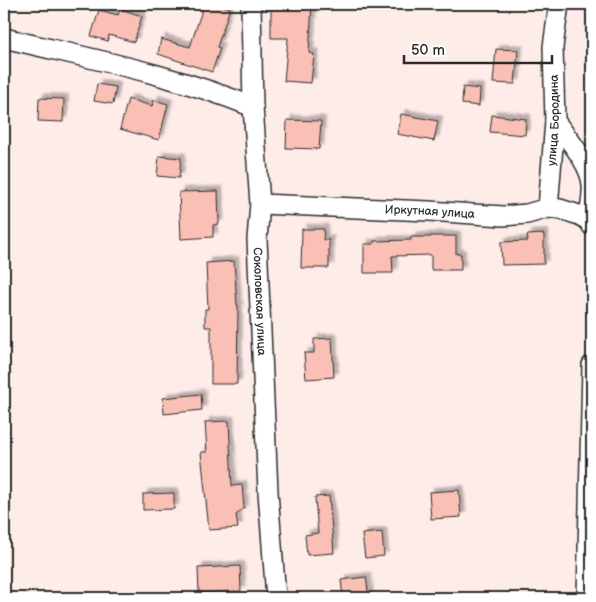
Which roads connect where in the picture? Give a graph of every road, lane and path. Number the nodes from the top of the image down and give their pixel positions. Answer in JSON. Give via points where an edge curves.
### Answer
{"nodes":[{"id":1,"x":251,"y":4,"type":"edge"},
{"id":2,"x":559,"y":4,"type":"edge"},
{"id":3,"x":4,"y":38,"type":"edge"},
{"id":4,"x":253,"y":106,"type":"junction"},
{"id":5,"x":555,"y":121,"type":"junction"},
{"id":6,"x":260,"y":204,"type":"junction"},
{"id":7,"x":548,"y":208,"type":"junction"},
{"id":8,"x":590,"y":223,"type":"edge"},
{"id":9,"x":592,"y":365,"type":"edge"},
{"id":10,"x":276,"y":598,"type":"edge"},
{"id":11,"x":587,"y":598,"type":"edge"}],
"edges":[{"from":1,"to":4,"type":"street","name":"Соколовская улица"},
{"from":2,"to":5,"type":"street","name":"улица Бородина","via":[[553,47]]},
{"from":3,"to":4,"type":"street","via":[[127,67],[223,94]]},
{"from":4,"to":6,"type":"street","name":"Соколовская улица"},
{"from":5,"to":7,"type":"street","name":"улица Бородина"},
{"from":5,"to":8,"type":"street","via":[[589,173],[592,183]]},
{"from":6,"to":7,"type":"street","name":"Иркутная улица","via":[[503,216]]},
{"from":6,"to":10,"type":"street","name":"Соколовская улица","via":[[257,239]]},
{"from":7,"to":8,"type":"street","name":"Иркутная улица","via":[[570,211]]},
{"from":9,"to":11,"type":"street"}]}
